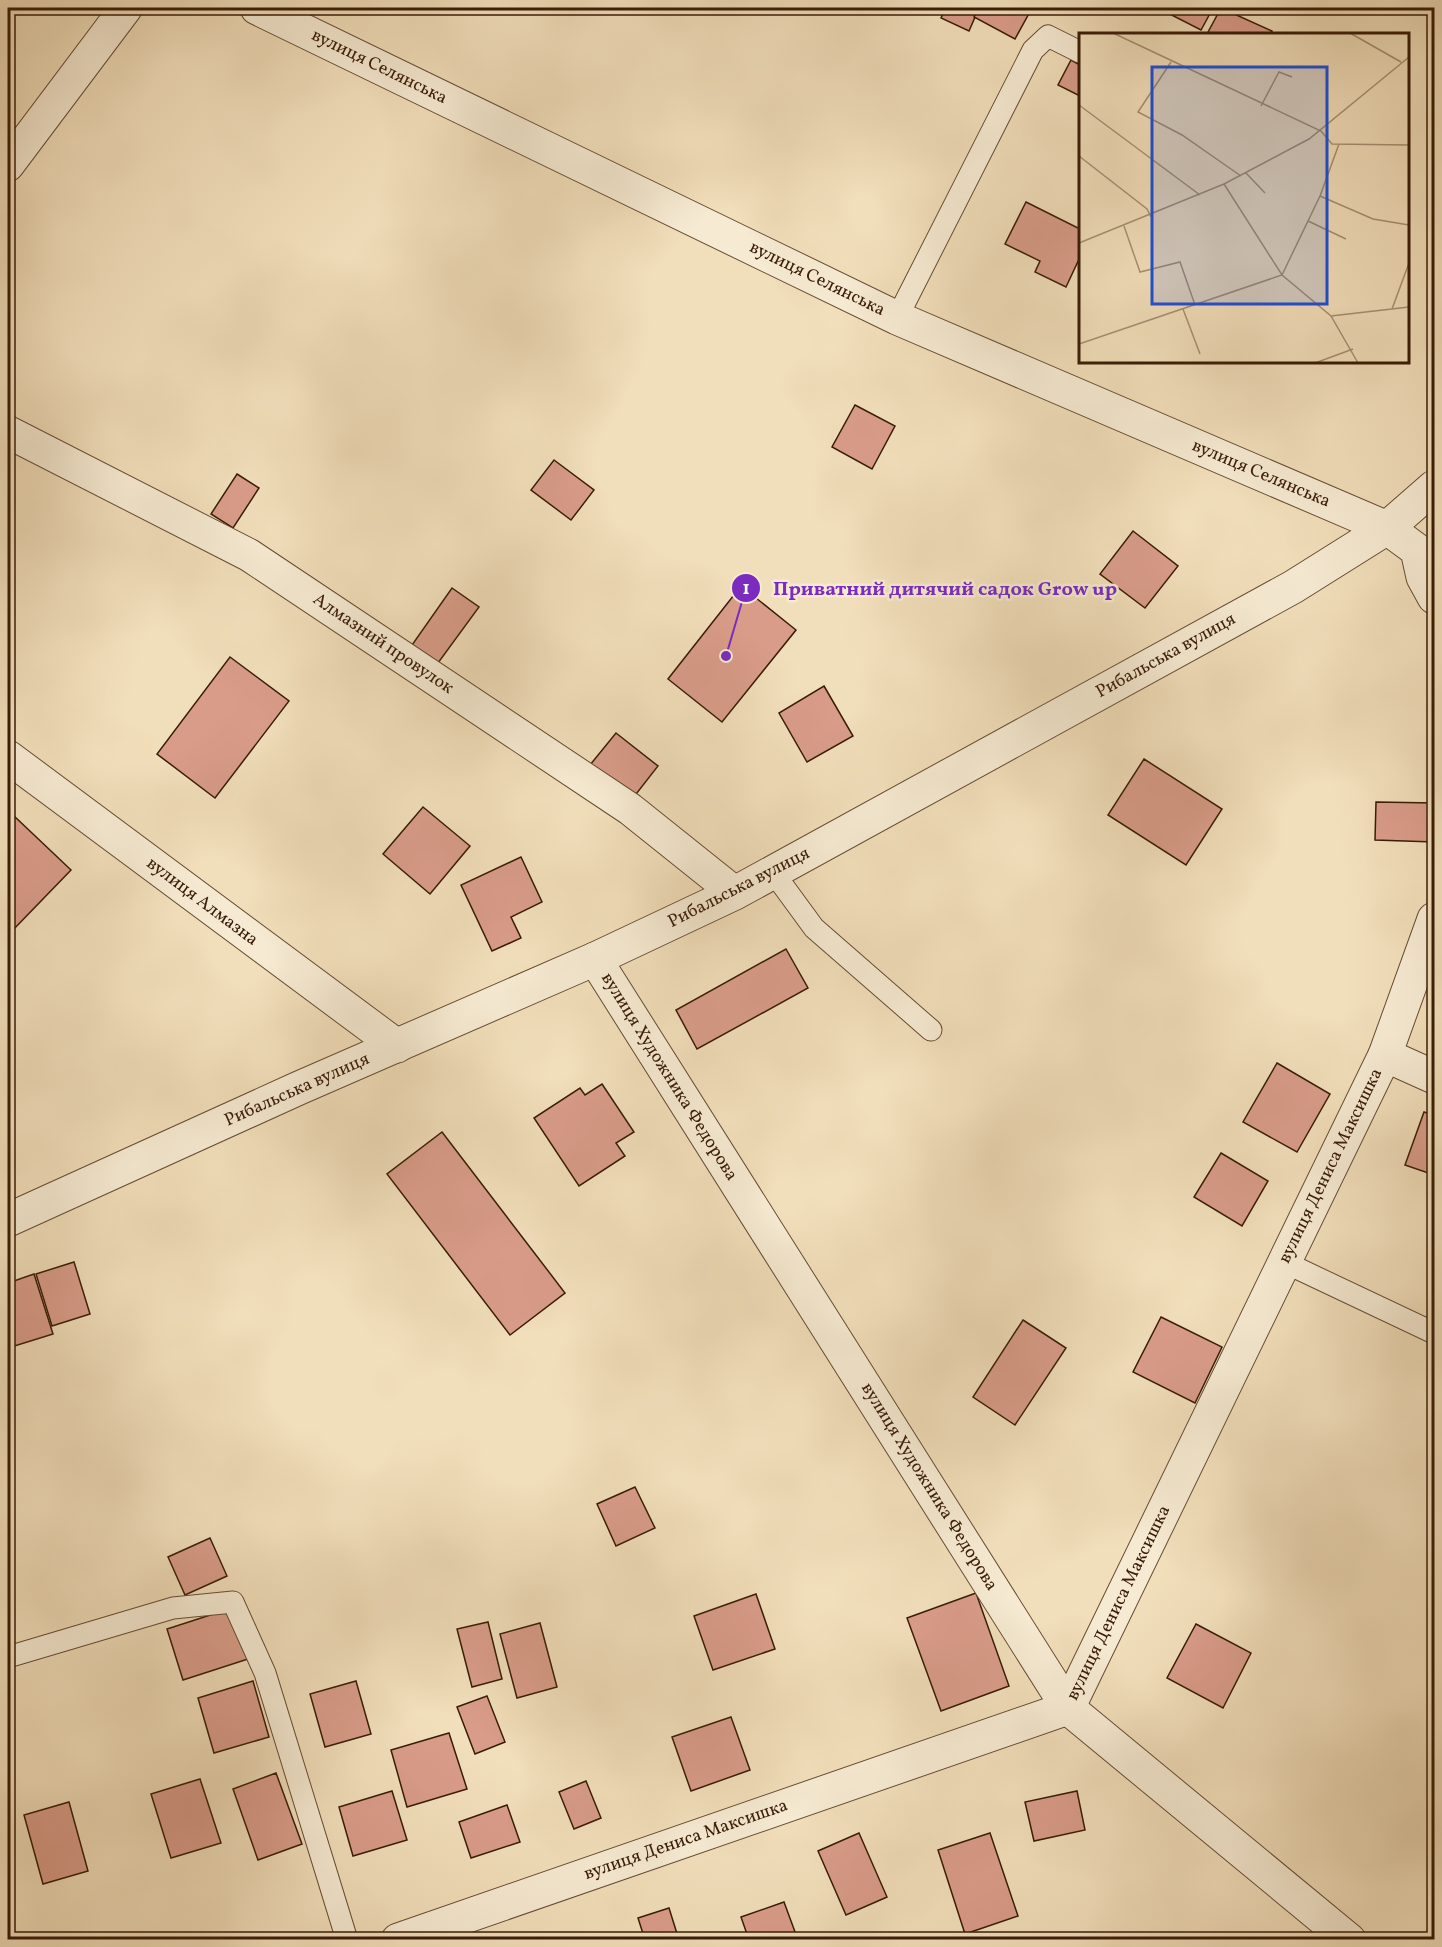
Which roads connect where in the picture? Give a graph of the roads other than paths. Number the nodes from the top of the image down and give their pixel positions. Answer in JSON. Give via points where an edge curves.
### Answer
{"nodes":[{"id":1,"x":126,"y":8,"type":"edge"},
{"id":2,"x":257,"y":8,"type":"edge"},
{"id":3,"x":1079,"y":51,"type":"edge"},
{"id":4,"x":8,"y":165,"type":"edge"},
{"id":5,"x":897,"y":318,"type":"junction"},
{"id":6,"x":8,"y":432,"type":"edge"},
{"id":7,"x":1434,"y":487,"type":"edge"},
{"id":8,"x":1387,"y":528,"type":"junction"},
{"id":9,"x":1434,"y":597,"type":"edge"},
{"id":10,"x":8,"y":757,"type":"edge"},
{"id":11,"x":773,"y":872,"type":"junction"},
{"id":12,"x":735,"y":893,"type":"junction"},
{"id":13,"x":1434,"y":919,"type":"edge"},
{"id":14,"x":595,"y":959,"type":"junction"},
{"id":15,"x":931,"y":1030,"type":"dead end"},
{"id":16,"x":397,"y":1046,"type":"junction"},
{"id":17,"x":1385,"y":1055,"type":"junction"},
{"id":18,"x":1434,"y":1077,"type":"edge"},
{"id":19,"x":8,"y":1220,"type":"edge"},
{"id":20,"x":1284,"y":1262,"type":"junction"},
{"id":21,"x":1434,"y":1333,"type":"edge"},
{"id":22,"x":8,"y":1657,"type":"edge"},
{"id":23,"x":1068,"y":1708,"type":"junction"},
{"id":24,"x":347,"y":1940,"type":"edge"},
{"id":25,"x":398,"y":1940,"type":"edge"},
{"id":26,"x":1349,"y":1940,"type":"edge"}],
"edges":[{"from":1,"to":4,"type":"street"},
{"from":2,"to":5,"type":"street","name":"вулиця Селянська"},
{"from":3,"to":5,"type":"lane","via":[[1048,36],[1033,50]]},
{"from":5,"to":8,"type":"street","name":"вулиця Селянська"},
{"from":6,"to":12,"type":"street","name":"Алмазний провулок","via":[[249,555],[630,809]]},
{"from":7,"to":8,"type":"street","name":"Рибальська вулиця"},
{"from":8,"to":9,"type":"street","name":"вулиця Селянська","via":[[1417,550],[1423,577]]},
{"from":8,"to":11,"type":"street","name":"Рибальська вулиця","via":[[1293,587]]},
{"from":10,"to":16,"type":"street","name":"вулиця Алмазна"},
{"from":11,"to":12,"type":"street","name":"Рибальська вулиця"},
{"from":11,"to":15,"type":"lane","via":[[814,928]]},
{"from":12,"to":14,"type":"street","name":"Рибальська вулиця"},
{"from":13,"to":17,"type":"street","name":"вулиця Дениса Максишка"},
{"from":14,"to":16,"type":"street","name":"Рибальська вулиця"},
{"from":14,"to":23,"type":"street","name":"вулиця Художника Федорова"},
{"from":16,"to":19,"type":"street","name":"Рибальська вулиця"},
{"from":17,"to":18,"type":"street"},
{"from":17,"to":20,"type":"street","name":"вулиця Дениса Максишка"},
{"from":20,"to":21,"type":"lane"},
{"from":20,"to":23,"type":"street","name":"вулиця Дениса Максишка"},
{"from":22,"to":24,"type":"lane","via":[[173,1608],[233,1602],[265,1673]]},
{"from":23,"to":25,"type":"street","name":"вулиця Дениса Максишка"},
{"from":23,"to":26,"type":"street","name":"вулиця Художника Федорова"}]}
